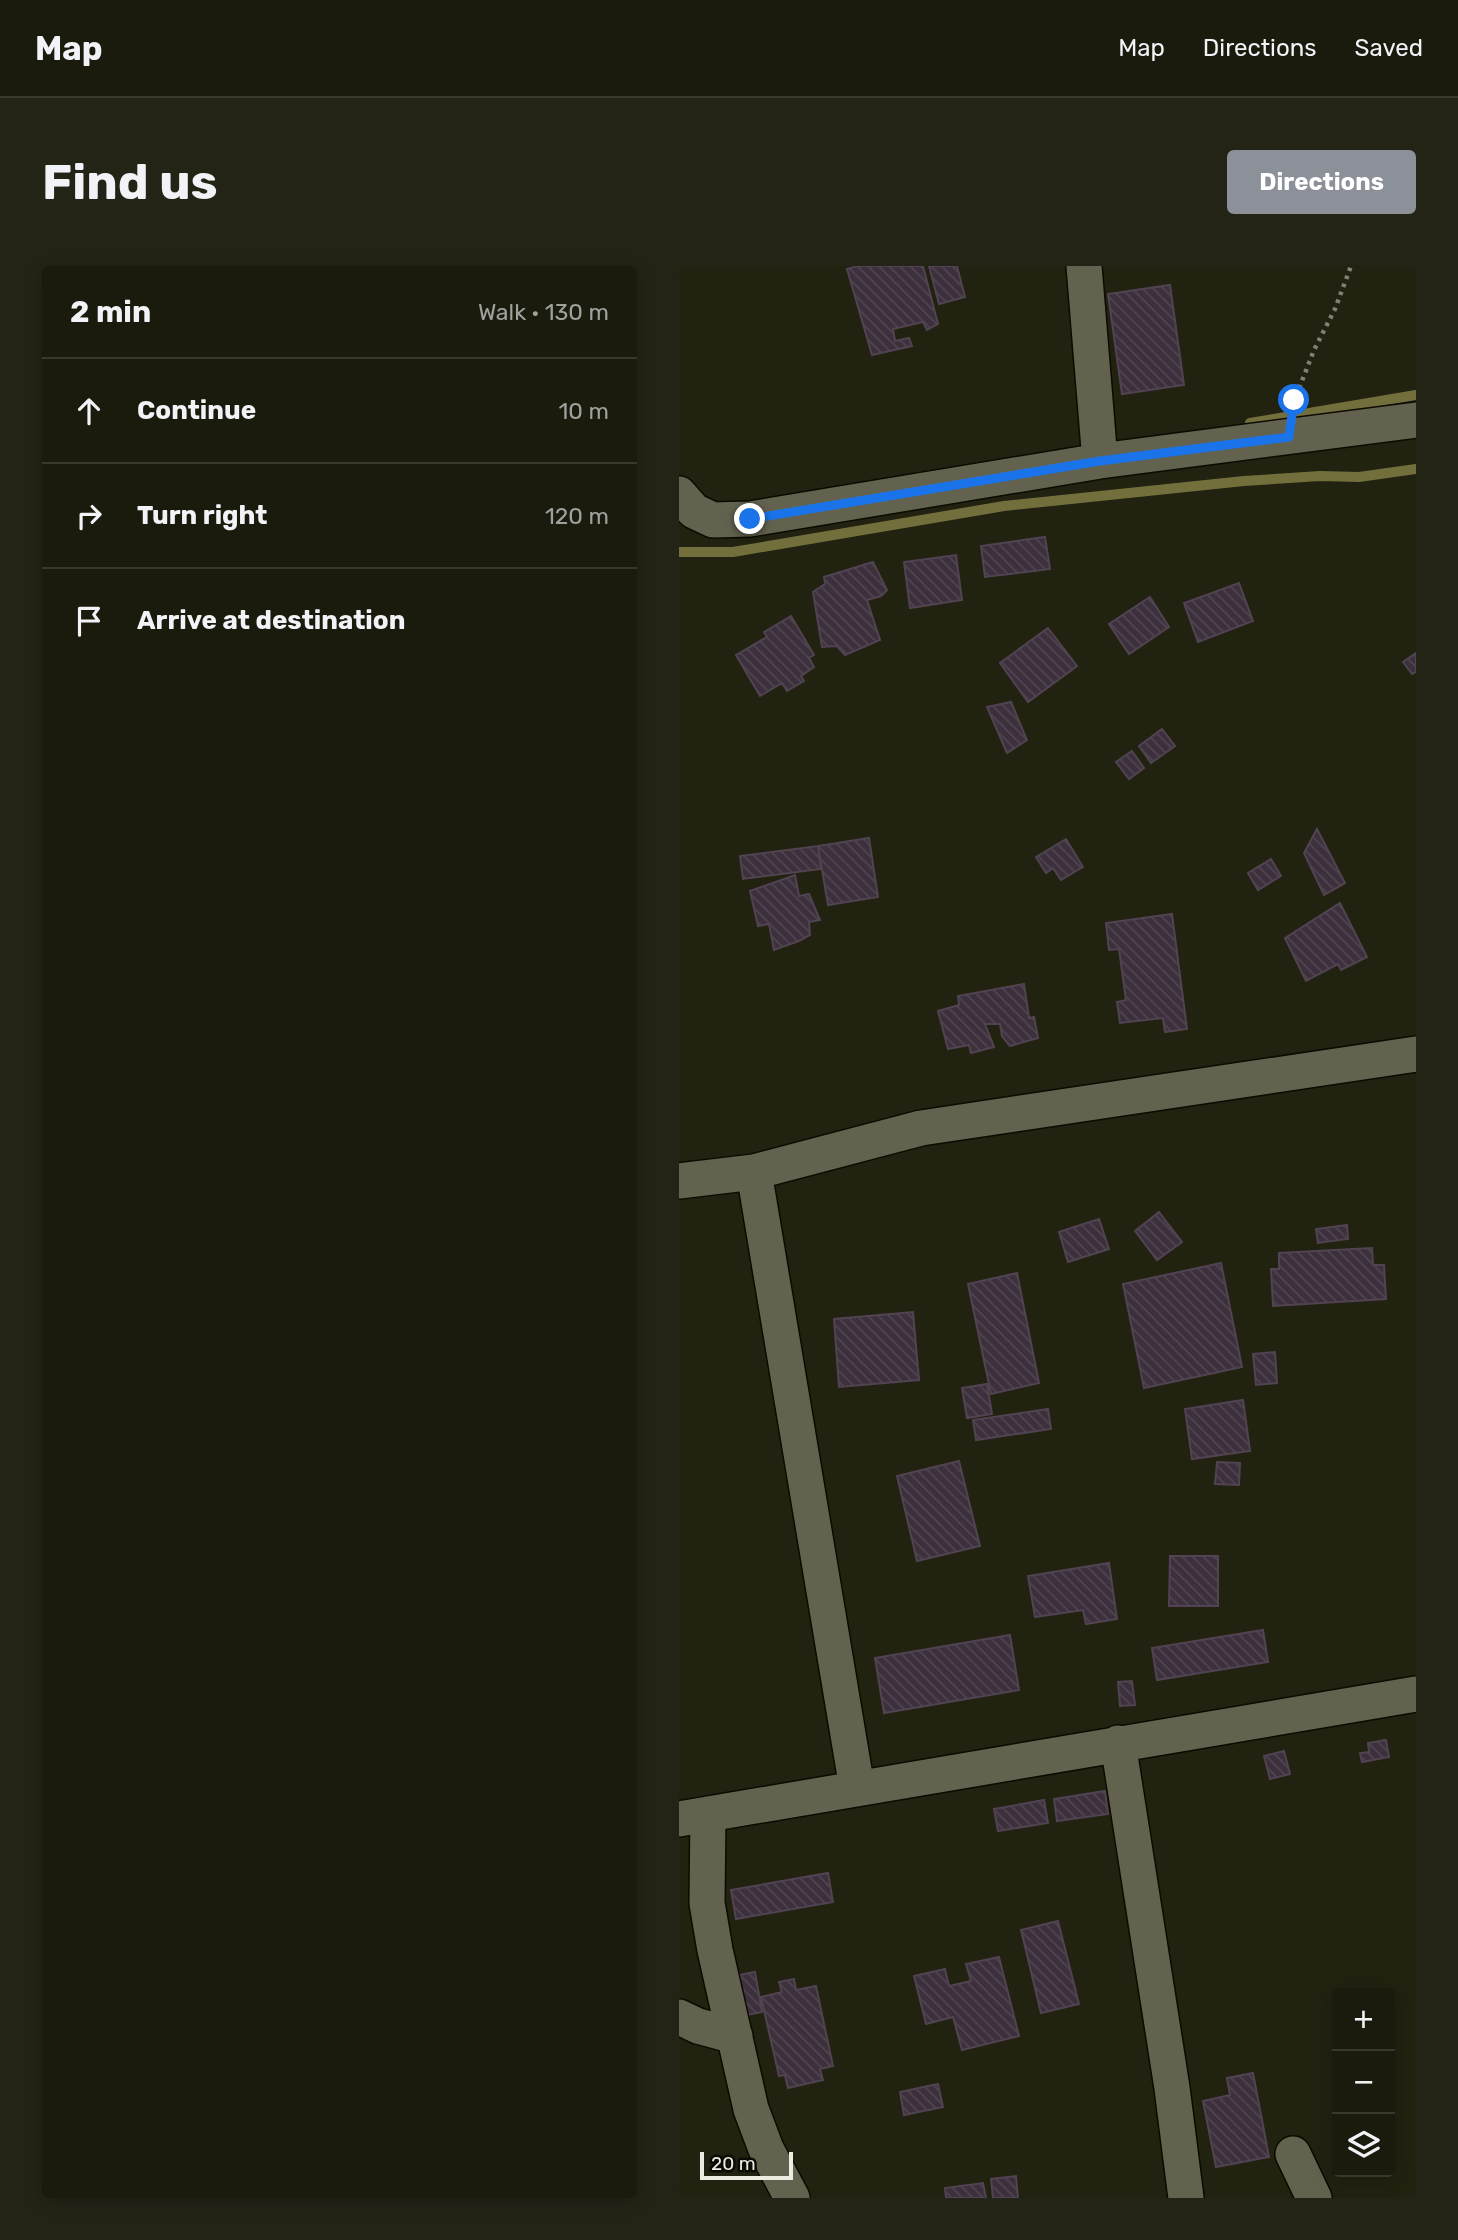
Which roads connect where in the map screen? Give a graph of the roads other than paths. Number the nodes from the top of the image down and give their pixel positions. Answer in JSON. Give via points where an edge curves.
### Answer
{"nodes":[{"id":1,"x":1084,"y":266,"type":"edge"},
{"id":2,"x":1416,"y":421,"type":"edge"},
{"id":3,"x":1100,"y":461,"type":"junction"},
{"id":4,"x":679,"y":494,"type":"edge"},
{"id":5,"x":1416,"y":1054,"type":"edge"},
{"id":6,"x":754,"y":1172,"type":"junction"},
{"id":7,"x":679,"y":1181,"type":"edge"},
{"id":8,"x":1416,"y":1694,"type":"edge"},
{"id":9,"x":1118,"y":1743,"type":"junction"},
{"id":10,"x":857,"y":1788,"type":"junction"},
{"id":11,"x":694,"y":1816,"type":"edge"},
{"id":12,"x":679,"y":2017,"type":"edge"},
{"id":13,"x":735,"y":2036,"type":"junction"},
{"id":14,"x":1293,"y":2154,"type":"dead end"},
{"id":15,"x":792,"y":2198,"type":"edge"},
{"id":16,"x":1186,"y":2198,"type":"edge"},
{"id":17,"x":1314,"y":2198,"type":"edge"}],
"edges":[{"from":1,"to":3,"type":"street"},
{"from":2,"to":3,"type":"street"},
{"from":3,"to":4,"type":"street","via":[[750,519],[713,520],[694,511]]},
{"from":5,"to":6,"type":"street","via":[[921,1128]]},
{"from":6,"to":7,"type":"street"},
{"from":6,"to":10,"type":"street"},
{"from":8,"to":9,"type":"street"},
{"from":9,"to":10,"type":"street"},
{"from":9,"to":16,"type":"street"},
{"from":10,"to":11,"type":"street"},
{"from":11,"to":13,"type":"street"},
{"from":12,"to":13,"type":"street"},
{"from":13,"to":15,"type":"street","via":[[758,2130]]},
{"from":14,"to":17,"type":"street"}]}
